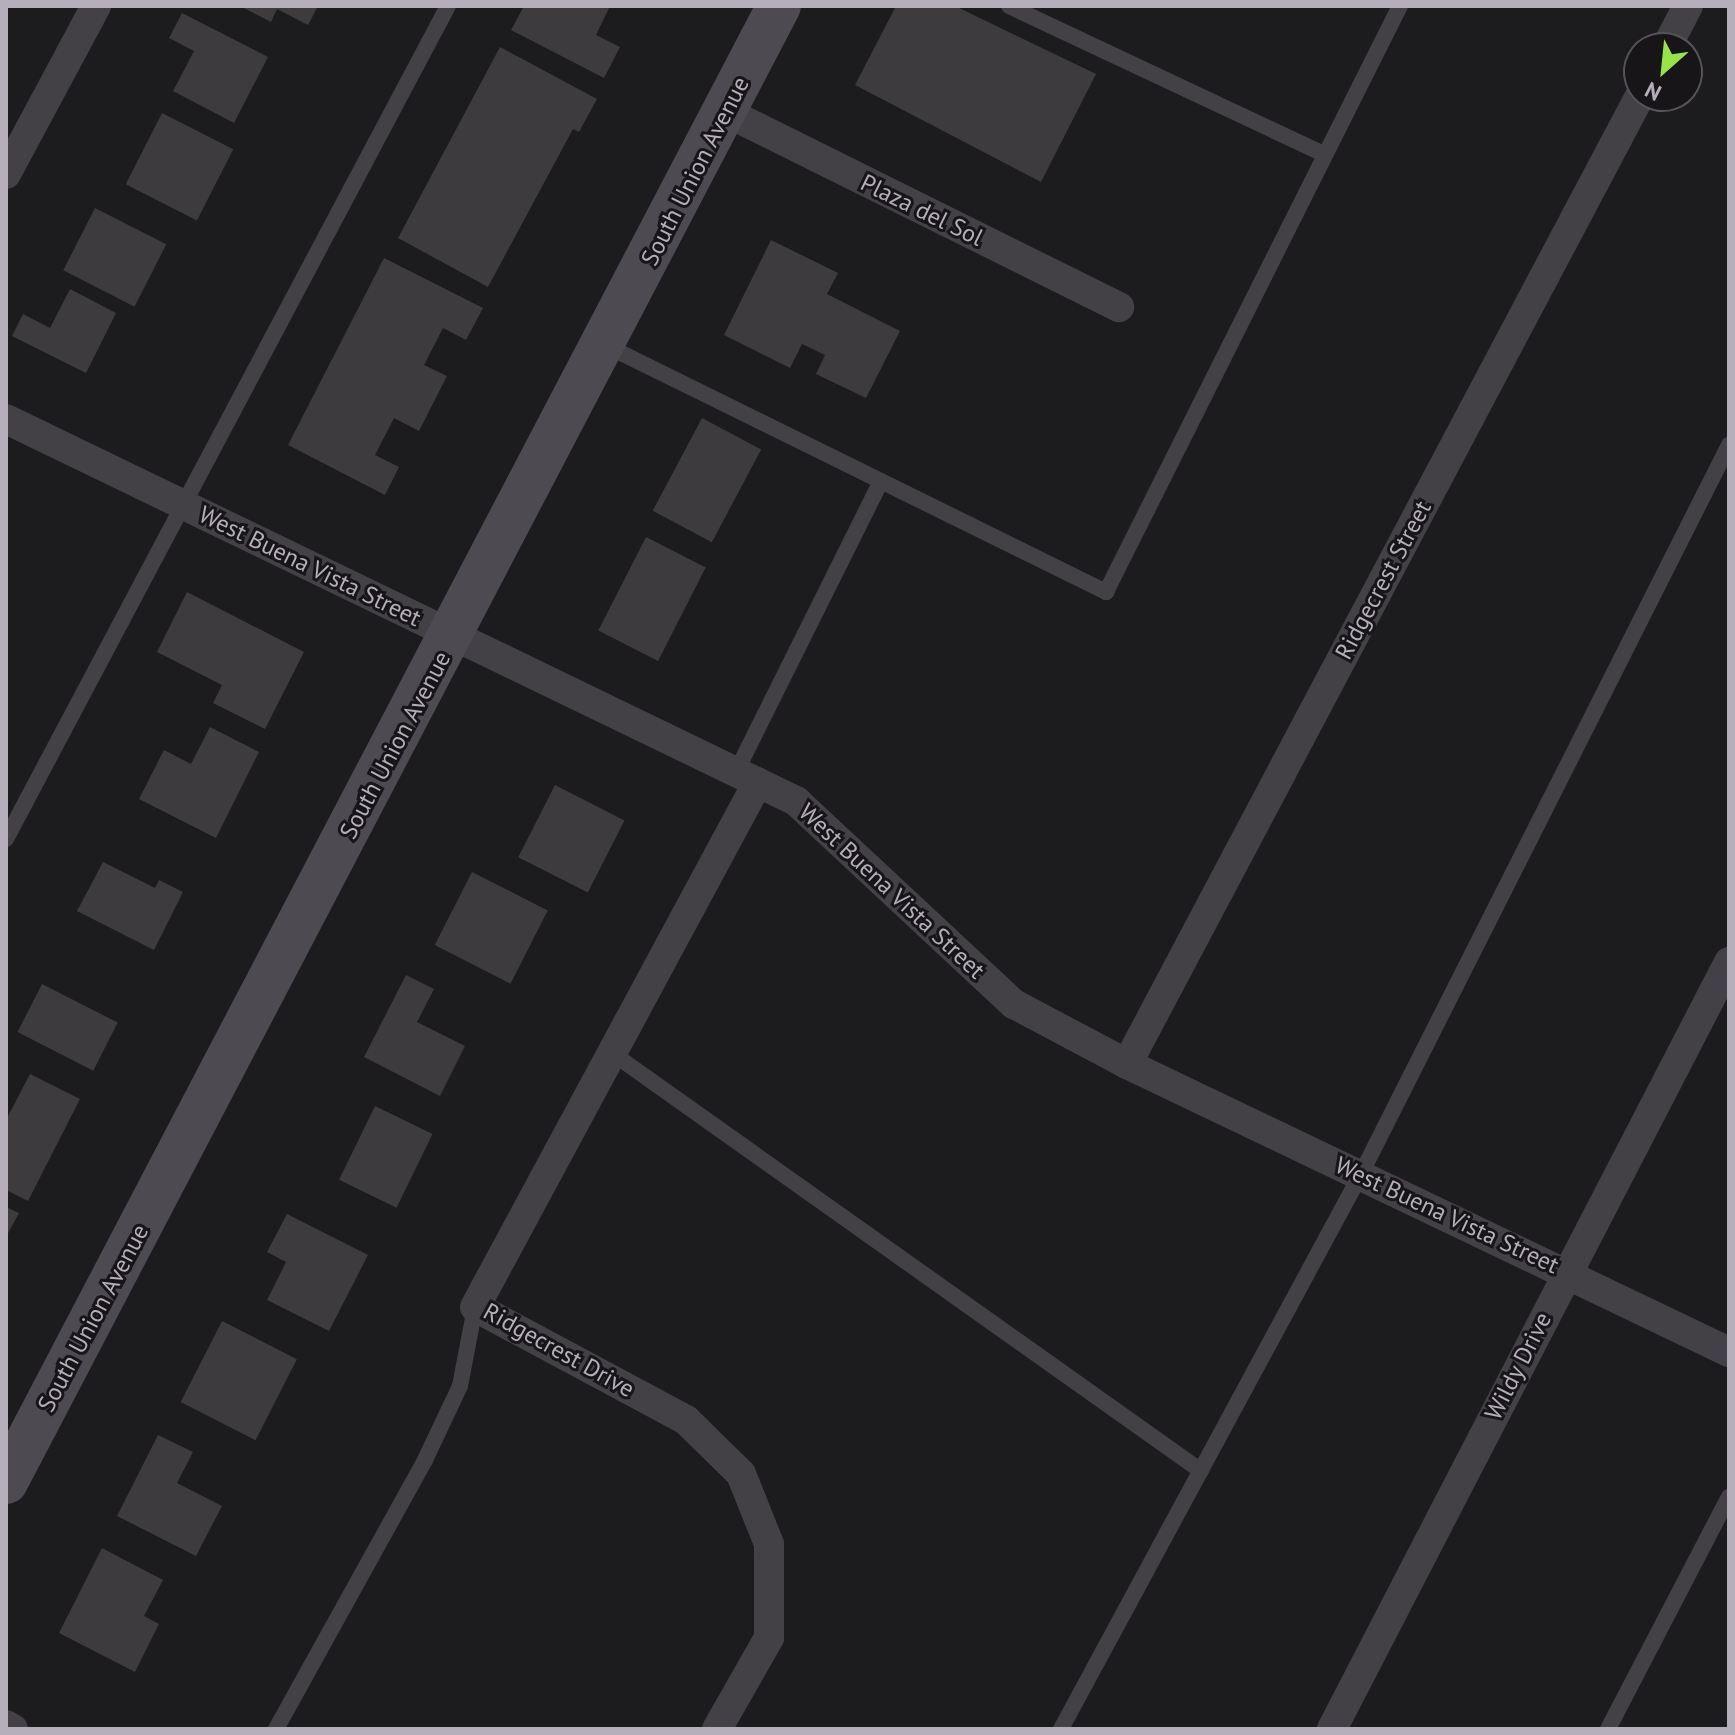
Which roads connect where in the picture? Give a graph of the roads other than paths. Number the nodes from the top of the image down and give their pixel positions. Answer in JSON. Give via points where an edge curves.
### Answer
{"nodes":[{"id":1,"x":96,"y":6,"type":"edge"},
{"id":2,"x":448,"y":6,"type":"edge"},
{"id":3,"x":779,"y":6,"type":"edge"},
{"id":4,"x":1009,"y":6,"type":"edge"},
{"id":5,"x":1400,"y":6,"type":"edge"},
{"id":6,"x":1688,"y":6,"type":"edge"},
{"id":7,"x":1674,"y":32,"type":"edge"},
{"id":8,"x":726,"y":112,"type":"junction"},
{"id":9,"x":1632,"y":112,"type":"edge"},
{"id":10,"x":1325,"y":155,"type":"junction"},
{"id":11,"x":6,"y":174,"type":"edge"},
{"id":12,"x":1119,"y":307,"type":"dead end"},
{"id":13,"x":604,"y":344,"type":"junction"},
{"id":14,"x":6,"y":419,"type":"edge"},
{"id":15,"x":1729,"y":445,"type":"edge"},
{"id":16,"x":881,"y":481,"type":"junction"},
{"id":17,"x":182,"y":504,"type":"junction"},
{"id":18,"x":452,"y":635,"type":"junction"},
{"id":19,"x":747,"y":777,"type":"junction"},
{"id":20,"x":6,"y":839,"type":"edge"},
{"id":21,"x":1729,"y":962,"type":"edge"},
{"id":22,"x":612,"y":1053,"type":"junction"},
{"id":23,"x":1127,"y":1064,"type":"junction"},
{"id":24,"x":1361,"y":1174,"type":"junction"},
{"id":25,"x":1565,"y":1270,"type":"junction"},
{"id":26,"x":475,"y":1307,"type":"junction"},
{"id":27,"x":1729,"y":1352,"type":"edge"},
{"id":28,"x":1201,"y":1471,"type":"junction"},
{"id":29,"x":6,"y":1482,"type":"edge"},
{"id":30,"x":1729,"y":1497,"type":"edge"},
{"id":31,"x":6,"y":1725,"type":"edge"},
{"id":32,"x":13,"y":1729,"type":"edge"},
{"id":33,"x":276,"y":1729,"type":"edge"},
{"id":34,"x":717,"y":1729,"type":"edge"},
{"id":35,"x":1061,"y":1729,"type":"edge"},
{"id":36,"x":1332,"y":1729,"type":"edge"},
{"id":37,"x":1608,"y":1729,"type":"edge"}],
"edges":[{"from":1,"to":11,"type":"street"},
{"from":2,"to":17,"type":"lane"},
{"from":3,"to":8,"type":"main road","name":"South Union Avenue"},
{"from":4,"to":10,"type":"lane"},
{"from":5,"to":10,"type":"lane"},
{"from":6,"to":7,"type":"street"},
{"from":8,"to":12,"type":"street","name":"Plaza del Sol"},
{"from":8,"to":13,"type":"main road","name":"South Union Avenue"},
{"from":9,"to":23,"type":"street","name":"Ridgecrest Street"},
{"from":10,"to":16,"type":"lane","via":[[1106,592]]},
{"from":13,"to":16,"type":"lane"},
{"from":13,"to":18,"type":"main road","name":"South Union Avenue"},
{"from":14,"to":17,"type":"street","name":"West Buena Vista Street"},
{"from":15,"to":24,"type":"lane"},
{"from":16,"to":19,"type":"lane"},
{"from":17,"to":18,"type":"street","name":"West Buena Vista Street"},
{"from":17,"to":20,"type":"lane"},
{"from":18,"to":19,"type":"street","name":"West Buena Vista Street"},
{"from":18,"to":29,"type":"main road","name":"South Union Avenue"},
{"from":19,"to":22,"type":"street","name":"Ridgecrest Drive"},
{"from":19,"to":23,"type":"street","name":"West Buena Vista Street","via":[[796,801],[1014,1004]]},
{"from":21,"to":25,"type":"street","name":"Wildy Drive"},
{"from":22,"to":26,"type":"street","name":"Ridgecrest Drive"},
{"from":22,"to":28,"type":"lane"},
{"from":23,"to":24,"type":"street","name":"West Buena Vista Street"},
{"from":24,"to":25,"type":"street","name":"West Buena Vista Street"},
{"from":24,"to":28,"type":"lane"},
{"from":25,"to":27,"type":"street","name":"West Buena Vista Street"},
{"from":25,"to":36,"type":"street","name":"Wildy Drive"},
{"from":26,"to":33,"type":"lane","via":[[460,1386],[431,1448]]},
{"from":26,"to":34,"type":"street","name":"Ridgecrest Drive","via":[[686,1420],[741,1474],[769,1544],[769,1638]]},
{"from":28,"to":35,"type":"lane"},
{"from":30,"to":37,"type":"lane"},
{"from":31,"to":32,"type":"street"}]}
